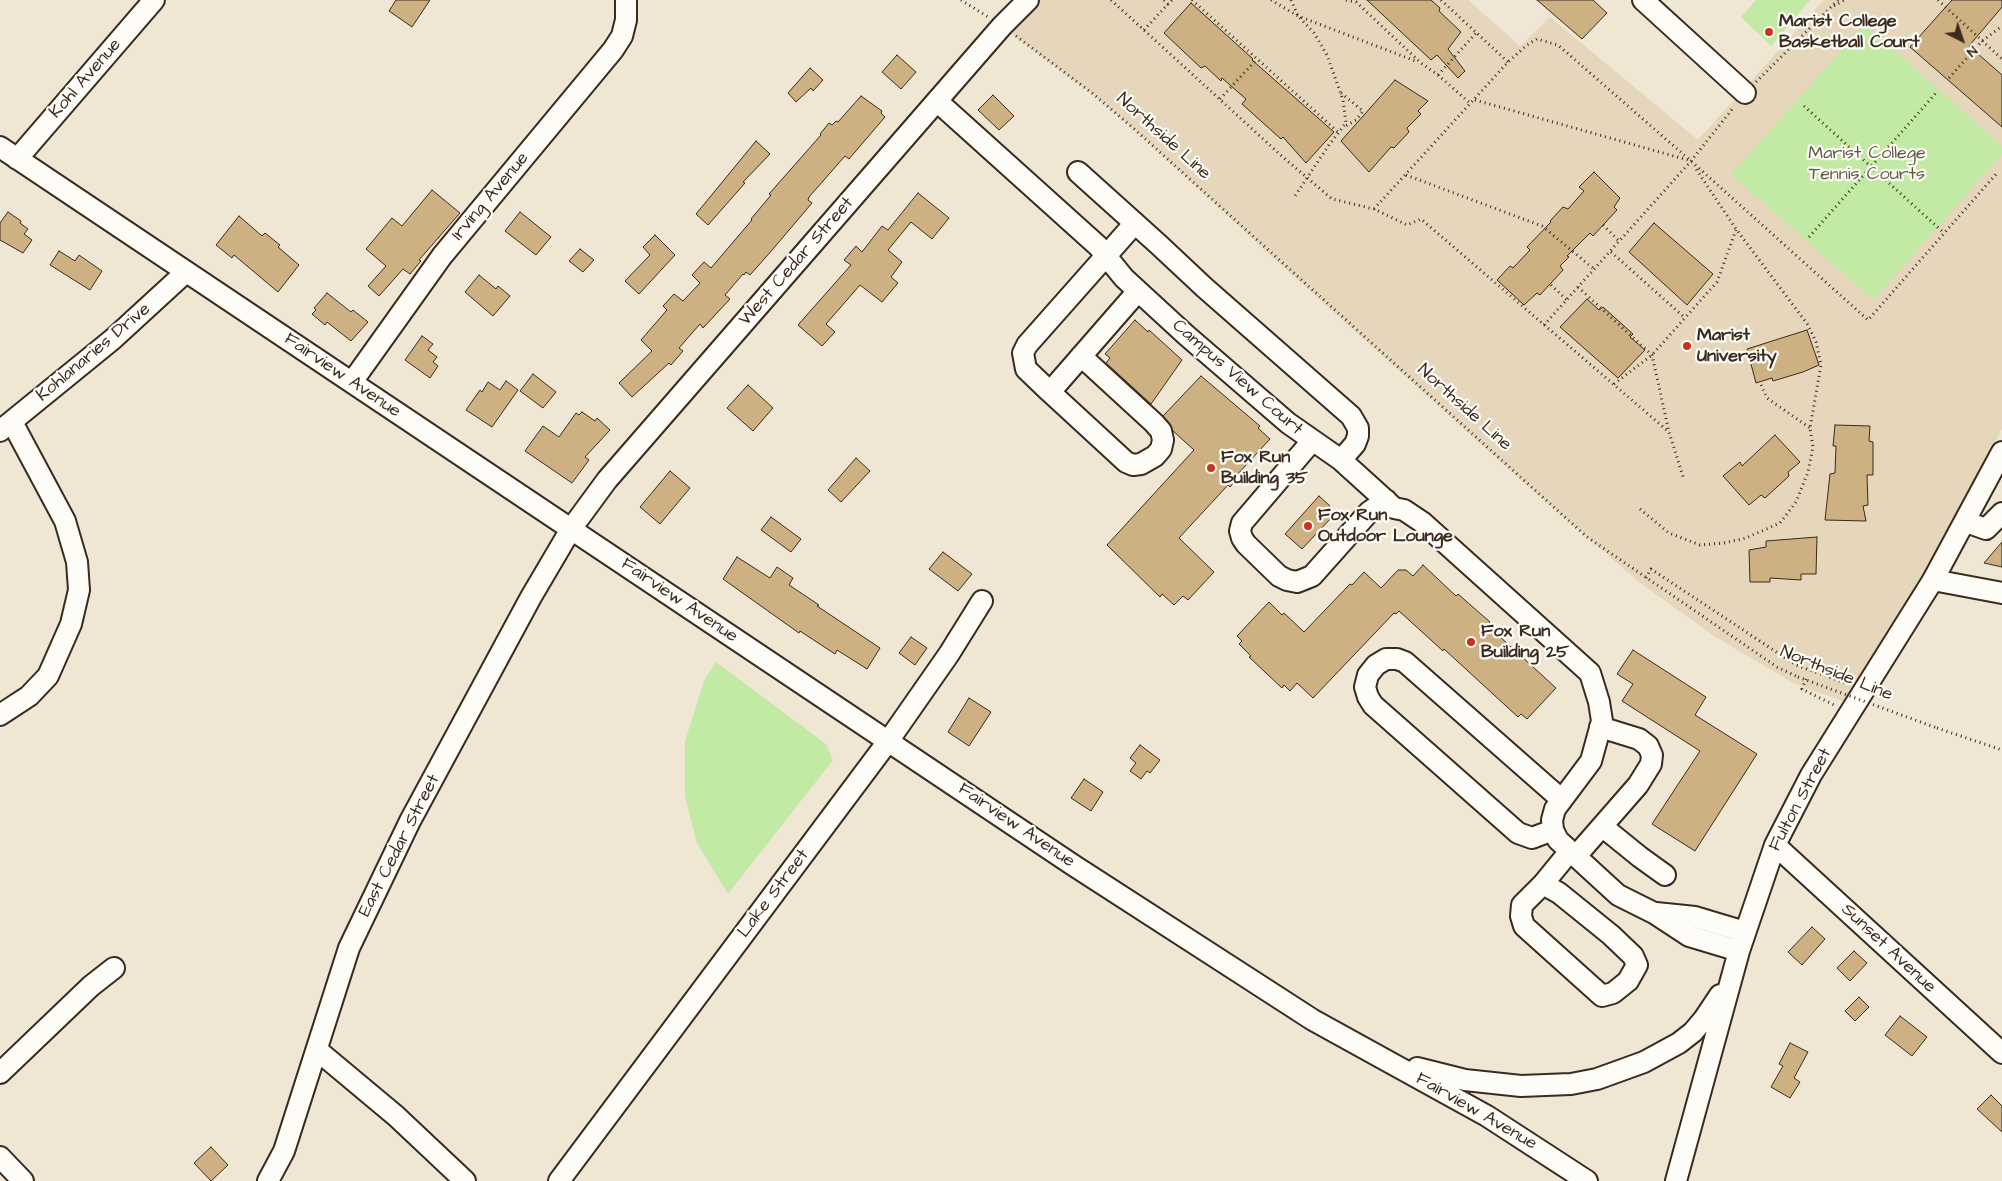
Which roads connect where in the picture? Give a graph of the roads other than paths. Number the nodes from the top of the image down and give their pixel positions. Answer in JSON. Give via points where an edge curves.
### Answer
{"nodes":[{"id":1,"x":154,"y":0,"type":"edge"},
{"id":2,"x":1028,"y":0,"type":"edge"},
{"id":3,"x":1643,"y":0,"type":"edge"},
{"id":4,"x":626,"y":6,"type":"edge"},
{"id":5,"x":1745,"y":93,"type":"road end"},
{"id":6,"x":938,"y":102,"type":"junction"},
{"id":7,"x":0,"y":148,"type":"edge"},
{"id":8,"x":17,"y":159,"type":"junction"},
{"id":9,"x":1078,"y":172,"type":"dead end"},
{"id":10,"x":1135,"y":223,"type":"junction"},
{"id":11,"x":1105,"y":256,"type":"junction"},
{"id":12,"x":186,"y":272,"type":"junction"},
{"id":13,"x":1138,"y":291,"type":"junction"},
{"id":14,"x":1081,"y":356,"type":"junction"},
{"id":15,"x":352,"y":382,"type":"junction"},
{"id":16,"x":1050,"y":392,"type":"junction"},
{"id":17,"x":6,"y":427,"type":"edge"},
{"id":18,"x":1312,"y":441,"type":"junction"},
{"id":19,"x":2002,"y":452,"type":"edge"},
{"id":20,"x":1340,"y":460,"type":"junction"},
{"id":21,"x":1386,"y":500,"type":"junction"},
{"id":22,"x":2000,"y":515,"type":"edge"},
{"id":23,"x":1966,"y":522,"type":"junction"},
{"id":24,"x":571,"y":529,"type":"junction"},
{"id":25,"x":1933,"y":580,"type":"junction"},
{"id":26,"x":2002,"y":593,"type":"edge"},
{"id":27,"x":982,"y":601,"type":"dead end"},
{"id":28,"x":0,"y":715,"type":"edge"},
{"id":29,"x":1600,"y":727,"type":"junction"},
{"id":30,"x":889,"y":740,"type":"junction"},
{"id":31,"x":1562,"y":800,"type":"junction"},
{"id":32,"x":1603,"y":827,"type":"junction"},
{"id":33,"x":1553,"y":830,"type":"junction"},
{"id":34,"x":1775,"y":845,"type":"junction"},
{"id":35,"x":1573,"y":853,"type":"junction"},
{"id":36,"x":1665,"y":875,"type":"dead end"},
{"id":37,"x":1543,"y":884,"type":"junction"},
{"id":38,"x":1654,"y":913,"type":"junction"},
{"id":39,"x":1745,"y":932,"type":"junction"},
{"id":40,"x":1737,"y":958,"type":"junction"},
{"id":41,"x":114,"y":968,"type":"dead end"},
{"id":42,"x":1362,"y":1048,"type":"junction"},
{"id":43,"x":317,"y":1050,"type":"junction"},
{"id":44,"x":2002,"y":1053,"type":"edge"},
{"id":45,"x":0,"y":1073,"type":"edge"},
{"id":46,"x":0,"y":1157,"type":"edge"},
{"id":47,"x":23,"y":1181,"type":"edge"},
{"id":48,"x":268,"y":1181,"type":"edge"},
{"id":49,"x":465,"y":1181,"type":"edge"},
{"id":50,"x":559,"y":1181,"type":"edge"},
{"id":51,"x":1587,"y":1181,"type":"edge"},
{"id":52,"x":1676,"y":1181,"type":"edge"}],
"edges":[{"from":1,"to":8,"type":"street","name":"Kohl Avenue"},
{"from":2,"to":6,"type":"street","name":"West Cedar Street"},
{"from":3,"to":5,"type":"street"},
{"from":4,"to":15,"type":"street","name":"Irving Avenue","via":[[622,36],[613,50],[442,256]]},
{"from":6,"to":11,"type":"street","name":"Campus View Court","via":[[1098,246]]},
{"from":6,"to":24,"type":"street","name":"West Cedar Street","via":[[606,480]]},
{"from":7,"to":8,"type":"street","name":"Fairview Avenue"},
{"from":8,"to":12,"type":"street","name":"Fairview Avenue"},
{"from":9,"to":10,"type":"street"},
{"from":10,"to":11,"type":"street"},
{"from":10,"to":20,"type":"street","via":[[1351,416],[1358,428],[1358,436]]},
{"from":11,"to":13,"type":"street","name":"Campus View Court"},
{"from":11,"to":16,"type":"street","via":[[1023,353],[1026,369]]},
{"from":12,"to":15,"type":"street","name":"Fairview Avenue"},
{"from":12,"to":17,"type":"street","name":"Kohlanaries Drive","via":[[113,340]]},
{"from":13,"to":14,"type":"street"},
{"from":13,"to":18,"type":"street","name":"Campus View Court"},
{"from":14,"to":16,"type":"street"},
{"from":14,"to":16,"type":"street","via":[[1161,431],[1161,449],[1155,456],[1141,464],[1126,462]]},
{"from":15,"to":24,"type":"street","name":"Fairview Avenue"},
{"from":17,"to":28,"type":"street","via":[[65,521],[77,562],[79,590],[71,624],[48,676],[30,696]]},
{"from":18,"to":20,"type":"street","name":"Campus View Court"},
{"from":18,"to":21,"type":"street","via":[[1242,524],[1240,531],[1246,544],[1279,576],[1297,582],[1312,576],[1369,512]]},
{"from":19,"to":23,"type":"street","name":"Fulton Street"},
{"from":20,"to":21,"type":"street","name":"Campus View Court"},
{"from":21,"to":29,"type":"street","name":"Campus View Court","via":[[1394,508],[1404,510],[1422,522],[1590,673],[1600,702]]},
{"from":22,"to":23,"type":"street","via":[[1986,529]]},
{"from":23,"to":25,"type":"street","name":"Fulton Street"},
{"from":24,"to":30,"type":"street","name":"Fairview Avenue"},
{"from":24,"to":43,"type":"street","name":"East Cedar Street","via":[[531,596],[410,821],[349,948]]},
{"from":25,"to":26,"type":"street"},
{"from":25,"to":34,"type":"street","name":"Fulton Street","via":[[1811,775]]},
{"from":27,"to":30,"type":"street","name":"Lake Street"},
{"from":29,"to":31,"type":"street","name":"Campus View Court","via":[[1591,761]]},
{"from":29,"to":32,"type":"street","via":[[1639,739],[1648,746],[1652,755],[1651,764],[1638,785]]},
{"from":30,"to":42,"type":"street","name":"Fairview Avenue","via":[[1089,876]]},
{"from":30,"to":50,"type":"street","name":"Lake Street"},
{"from":31,"to":33,"type":"street","name":"Campus View Court","via":[[1554,809]]},
{"from":31,"to":33,"type":"street","via":[[1405,662],[1397,658],[1386,659],[1368,675],[1365,687],[1373,705],[1518,833],[1532,838]]},
{"from":32,"to":35,"type":"street"},
{"from":32,"to":36,"type":"street"},
{"from":33,"to":35,"type":"street","via":[[1558,840]]},
{"from":34,"to":39,"type":"street","name":"Fulton Street"},
{"from":34,"to":44,"type":"street","name":"Sunset Avenue"},
{"from":35,"to":37,"type":"street"},
{"from":35,"to":38,"type":"street","via":[[1618,895]]},
{"from":37,"to":37,"type":"street","via":[[1567,899],[1633,956],[1637,965],[1628,981],[1613,993],[1602,996],[1524,926],[1522,905]]},
{"from":38,"to":39,"type":"street","via":[[1695,917]]},
{"from":38,"to":40,"type":"street","via":[[1689,936]]},
{"from":39,"to":40,"type":"street","name":"Fulton Street"},
{"from":40,"to":42,"type":"street","name":"Fairview Avenue","via":[[1716,1002],[1694,1032],[1664,1052],[1597,1079],[1547,1086],[1494,1084],[1439,1074]]},
{"from":40,"to":52,"type":"street","name":"Fulton Street"},
{"from":41,"to":45,"type":"street"},
{"from":42,"to":51,"type":"street","name":"Fairview Avenue","via":[[1487,1116]]},
{"from":43,"to":48,"type":"street","name":"East Cedar Street","via":[[284,1151]]},
{"from":43,"to":49,"type":"street","via":[[396,1116]]},
{"from":46,"to":47,"type":"street"}]}
